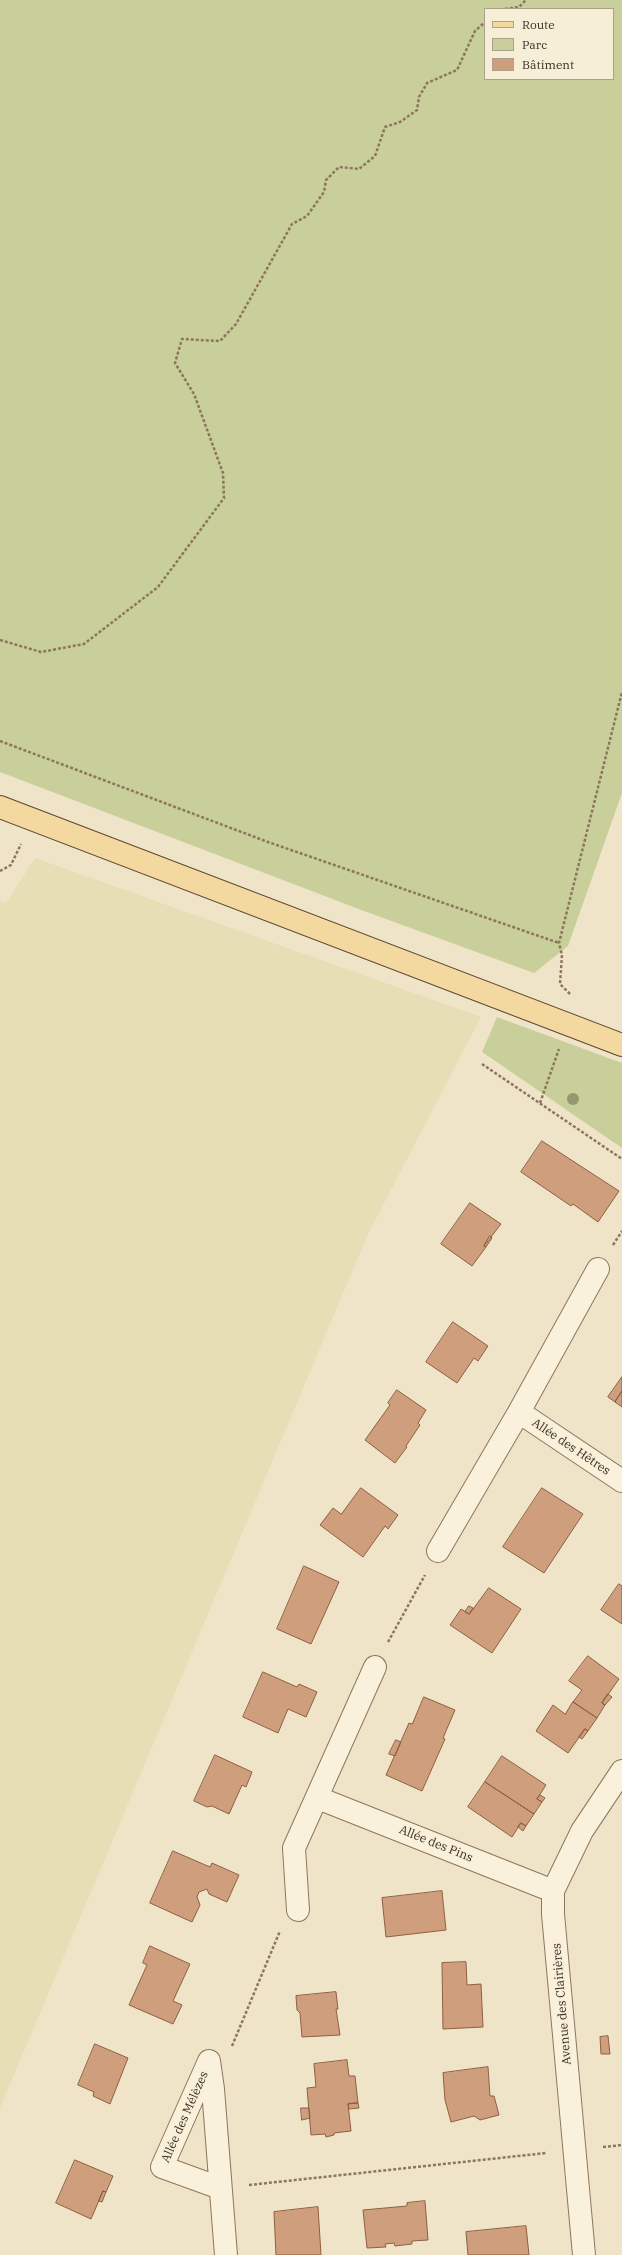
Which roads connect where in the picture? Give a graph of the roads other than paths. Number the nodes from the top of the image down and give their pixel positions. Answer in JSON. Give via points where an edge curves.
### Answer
{"nodes":[{"id":1,"x":0,"y":807,"type":"edge"},
{"id":2,"x":622,"y":1045,"type":"edge"},
{"id":3,"x":598,"y":1270,"type":"dead end"},
{"id":4,"x":519,"y":1412,"type":"junction"},
{"id":5,"x":622,"y":1482,"type":"edge"},
{"id":6,"x":438,"y":1551,"type":"road end"},
{"id":7,"x":375,"y":1667,"type":"road end"},
{"id":8,"x":622,"y":1771,"type":"edge"},
{"id":9,"x":318,"y":1798,"type":"junction"},
{"id":10,"x":553,"y":1891,"type":"junction"},
{"id":11,"x":298,"y":1900,"type":"road end"},
{"id":12,"x":220,"y":2188,"type":"junction"},
{"id":13,"x":226,"y":2255,"type":"edge"},
{"id":14,"x":584,"y":2255,"type":"edge"}],
"edges":[{"from":1,"to":2,"type":"main road"},
{"from":3,"to":4,"type":"street"},
{"from":4,"to":5,"type":"street","name":"Allée des Hêtres"},
{"from":4,"to":6,"type":"street"},
{"from":7,"to":9,"type":"street"},
{"from":8,"to":10,"type":"street","name":"Avenue des Clairières","via":[[582,1831]]},
{"from":9,"to":10,"type":"street","name":"Allée des Pins"},
{"from":9,"to":11,"type":"street","via":[[294,1848]]},
{"from":10,"to":14,"type":"street","name":"Avenue des Clairières"},
{"from":12,"to":12,"type":"street","name":"Allée des Mélèzes","via":[[213,2089],[209,2061],[162,2167]]},
{"from":12,"to":13,"type":"street","name":"Allée des Mélèzes"}]}
